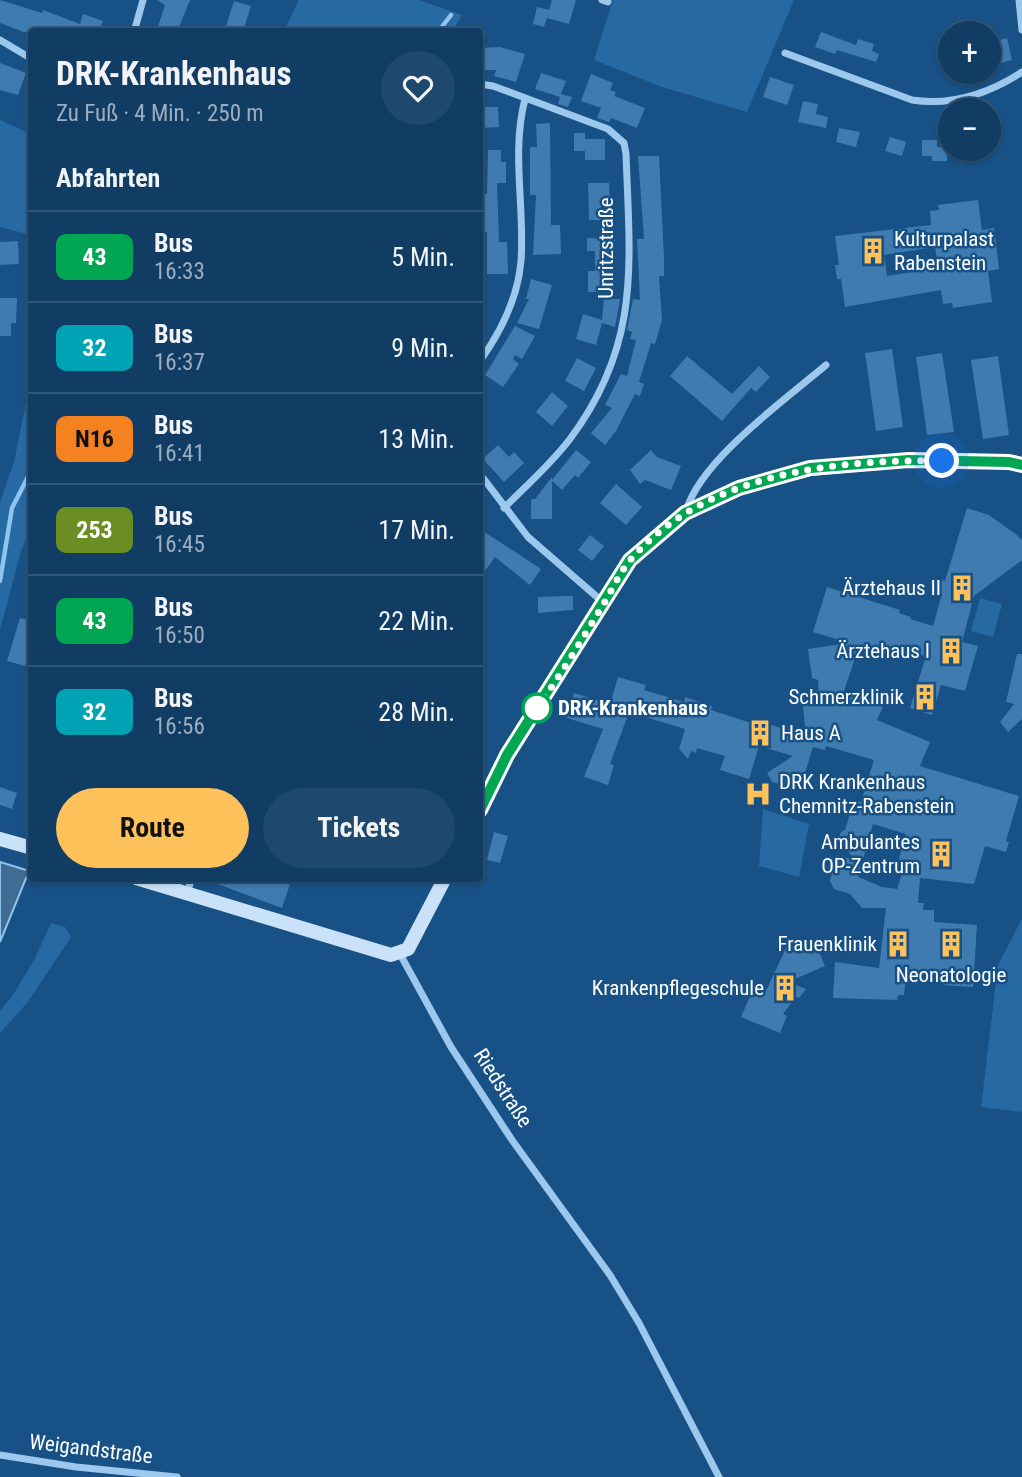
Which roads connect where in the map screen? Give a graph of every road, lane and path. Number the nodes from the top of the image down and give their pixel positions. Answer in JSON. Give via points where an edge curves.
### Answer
{"nodes":[{"id":1,"x":143,"y":0,"type":"edge"},
{"id":2,"x":1019,"y":0,"type":"edge"},
{"id":3,"x":135,"y":28,"type":"edge"},
{"id":4,"x":1022,"y":30,"type":"edge"},
{"id":5,"x":0,"y":40,"type":"edge"},
{"id":6,"x":785,"y":54,"type":"dead end"},
{"id":7,"x":28,"y":57,"type":"edge"},
{"id":8,"x":1022,"y":72,"type":"edge"},
{"id":9,"x":483,"y":84,"type":"edge"},
{"id":10,"x":525,"y":99,"type":"junction"},
{"id":11,"x":483,"y":356,"type":"edge"},
{"id":12,"x":826,"y":365,"type":"dead end"},
{"id":13,"x":1022,"y":465,"type":"edge"},
{"id":14,"x":483,"y":478,"type":"edge"},
{"id":15,"x":504,"y":508,"type":"junction"},
{"id":16,"x":685,"y":513,"type":"junction"},
{"id":17,"x":604,"y":603,"type":"junction"},
{"id":18,"x":483,"y":804,"type":"edge"},
{"id":19,"x":0,"y":839,"type":"edge"},
{"id":20,"x":28,"y":847,"type":"edge"},
{"id":21,"x":150,"y":882,"type":"edge"},
{"id":22,"x":191,"y":882,"type":"edge"},
{"id":23,"x":443,"y":882,"type":"edge"},
{"id":24,"x":187,"y":893,"type":"junction"},
{"id":25,"x":400,"y":954,"type":"junction"},
{"id":26,"x":0,"y":1455,"type":"edge"},
{"id":27,"x":177,"y":1477,"type":"edge"},
{"id":28,"x":719,"y":1477,"type":"edge"}],
"edges":[{"from":1,"to":3,"type":"street"},
{"from":2,"to":4,"type":"street"},
{"from":5,"to":7,"type":"street"},
{"from":6,"to":8,"type":"street","via":[[932,103],[974,96]]},
{"from":9,"to":10,"type":"street","name":"Unritzstraße"},
{"from":10,"to":11,"type":"street","via":[[517,152],[520,264],[499,332]]},
{"from":10,"to":15,"type":"street","name":"Unritzstraße","via":[[608,129],[624,143],[629,295],[616,351],[588,412],[569,441]]},
{"from":12,"to":16,"type":"street","via":[[733,445],[690,496]]},
{"from":13,"to":16,"type":"street","via":[[909,460],[810,468],[739,488]]},
{"from":14,"to":15,"type":"street"},
{"from":15,"to":17,"type":"street","via":[[528,537]]},
{"from":16,"to":17,"type":"street","via":[[630,560]]},
{"from":17,"to":18,"type":"street","via":[[507,755]]},
{"from":19,"to":20,"type":"street"},
{"from":21,"to":24,"type":"street"},
{"from":22,"to":24,"type":"street"},
{"from":23,"to":25,"type":"street","via":[[408,949]]},
{"from":24,"to":25,"type":"street"},
{"from":25,"to":28,"type":"street","name":"Riedstraße","via":[[481,1094],[610,1275]]},
{"from":26,"to":27,"type":"street","name":"Weigandstraße"}]}
